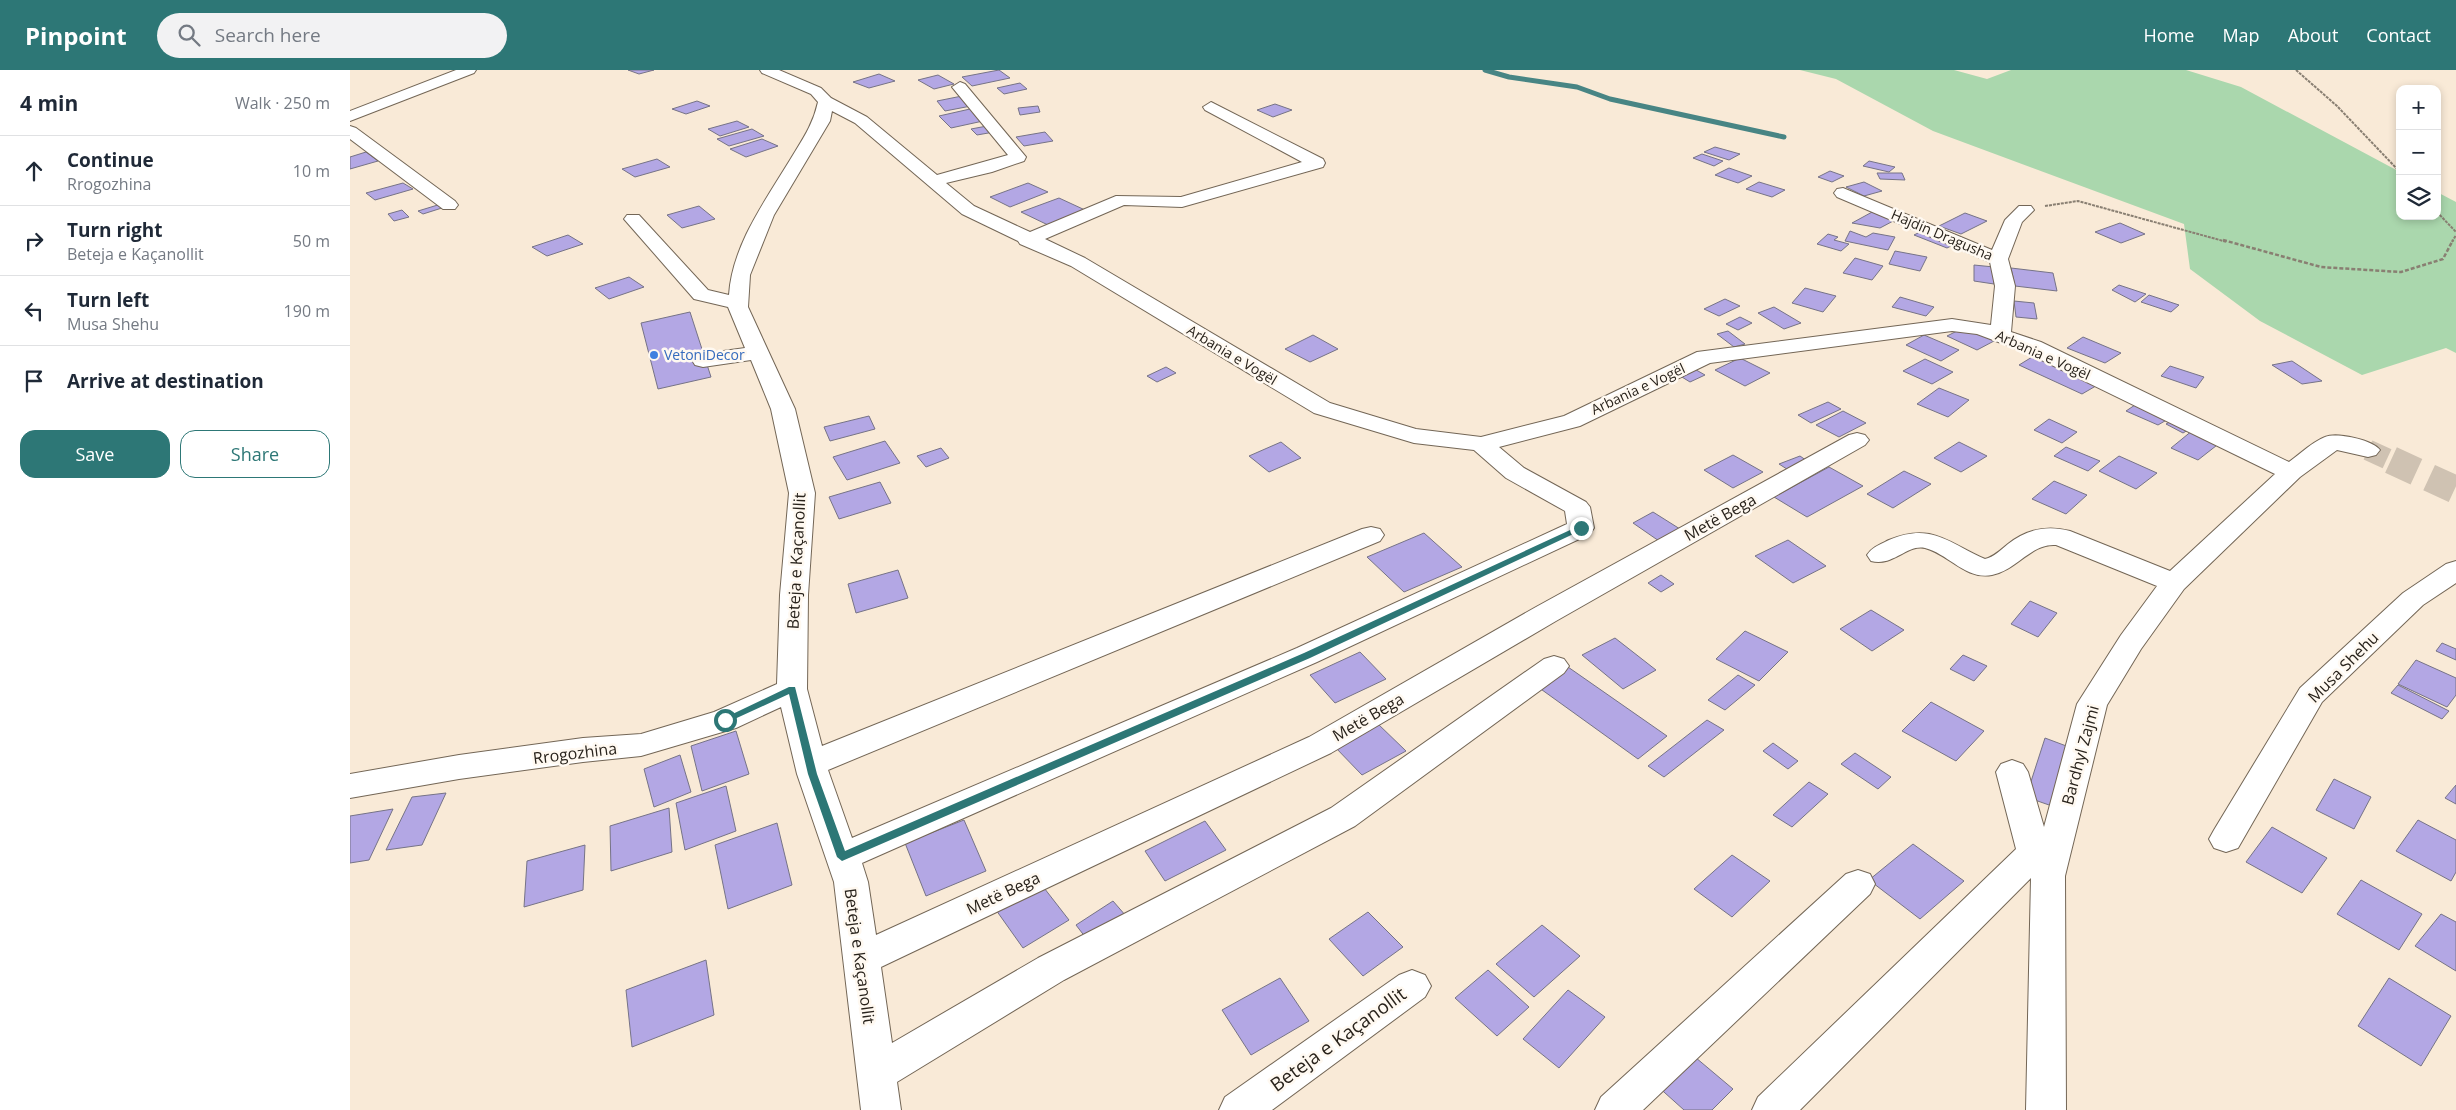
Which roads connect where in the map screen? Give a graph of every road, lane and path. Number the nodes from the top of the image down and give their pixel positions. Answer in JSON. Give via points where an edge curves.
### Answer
{"nodes":[{"id":1,"x":469,"y":70,"type":"edge"},
{"id":2,"x":767,"y":70,"type":"edge"},
{"id":3,"x":2296,"y":70,"type":"edge"},
{"id":4,"x":960,"y":87,"type":"dead end"},
{"id":5,"x":826,"y":101,"type":"junction"},
{"id":6,"x":1211,"y":107,"type":"dead end"},
{"id":7,"x":350,"y":116,"type":"edge"},
{"id":8,"x":350,"y":131,"type":"edge"},
{"id":9,"x":2396,"y":168,"type":"edge"},
{"id":10,"x":932,"y":181,"type":"junction"},
{"id":11,"x":1843,"y":192,"type":"dead end"},
{"id":12,"x":449,"y":205,"type":"dead end"},
{"id":13,"x":2025,"y":210,"type":"joint"},
{"id":14,"x":2441,"y":216,"type":"edge"},
{"id":15,"x":633,"y":219,"type":"dead end"},
{"id":16,"x":2456,"y":233,"type":"edge"},
{"id":17,"x":1027,"y":240,"type":"junction"},
{"id":18,"x":1998,"y":259,"type":"junction"},
{"id":19,"x":738,"y":303,"type":"junction"},
{"id":20,"x":2000,"y":334,"type":"junction"},
{"id":21,"x":758,"y":353,"type":"junction"},
{"id":22,"x":703,"y":360,"type":"dead end"},
{"id":23,"x":1857,"y":440,"type":"dead end"},
{"id":24,"x":1481,"y":444,"type":"junction"},
{"id":25,"x":2368,"y":450,"type":"tunnel mouth"},
{"id":26,"x":2291,"y":472,"type":"junction"},
{"id":27,"x":1371,"y":535,"type":"dead end"},
{"id":28,"x":1880,"y":555,"type":"dead end"},
{"id":29,"x":2456,"y":570,"type":"edge"},
{"id":30,"x":2174,"y":583,"type":"junction"},
{"id":31,"x":1554,"y":666,"type":"dead end"},
{"id":32,"x":792,"y":689,"type":"junction"},
{"id":33,"x":810,"y":764,"type":"junction"},
{"id":34,"x":2012,"y":772,"type":"dead end"},
{"id":35,"x":350,"y":786,"type":"edge"},
{"id":36,"x":2226,"y":839,"type":"dead end"},
{"id":37,"x":842,"y":857,"type":"junction"},
{"id":38,"x":1858,"y":884,"type":"dead end"},
{"id":39,"x":861,"y":959,"type":"junction"},
{"id":40,"x":1412,"y":986,"type":"dead end"},
{"id":41,"x":876,"y":1073,"type":"junction"},
{"id":42,"x":881,"y":1110,"type":"edge"},
{"id":43,"x":1239,"y":1110,"type":"edge"},
{"id":44,"x":1615,"y":1110,"type":"edge"},
{"id":45,"x":1772,"y":1110,"type":"edge"},
{"id":46,"x":2046,"y":1110,"type":"edge"}],
"edges":[{"from":1,"to":7,"type":"street"},
{"from":2,"to":5,"type":"street","via":[[816,91]]},
{"from":3,"to":9,"type":"path","via":[[2337,106]]},
{"from":4,"to":10,"type":"street","via":[[1018,157]]},
{"from":5,"to":10,"type":"street","name":"Arbania e Vogël","via":[[861,120]]},
{"from":5,"to":19,"type":"street","name":"Beteja e Kaçanollit","via":[[822,121],[765,215],[740,275]]},
{"from":6,"to":17,"type":"street","via":[[1317,163],[1182,202],[1122,200]]},
{"from":8,"to":12,"type":"street"},
{"from":10,"to":17,"type":"street","name":"Arbania e Vogël","via":[[968,210]]},
{"from":11,"to":18,"type":"street","name":"Hajdin Dragusha"},
{"from":13,"to":16,"type":"path","via":[[2078,201],[2331,268],[2401,272],[2443,259]]},
{"from":13,"to":18,"type":"street","via":[[2014,220]]},
{"from":14,"to":16,"type":"path"},
{"from":15,"to":19,"type":"street","via":[[701,295]]},
{"from":17,"to":24,"type":"street","name":"Arbania e Vogël","via":[[1078,262],[1322,408],[1414,436]]},
{"from":18,"to":20,"type":"street","name":"Hajdin Dragusha","via":[[2004,269],[2004,318]]},
{"from":19,"to":21,"type":"street","name":"Beteja e Kaçanollit"},
{"from":20,"to":24,"type":"street","name":"Arbania e Vogël","via":[[1952,325],[1705,358],[1572,421]]},
{"from":20,"to":26,"type":"street","name":"Arbania e Vogël"},
{"from":21,"to":22,"type":"street"},
{"from":21,"to":32,"type":"street","name":"Beteja e Kaçanollit","via":[[783,409],[802,493],[794,595]]},
{"from":23,"to":39,"type":"street","name":"Metë Bega","via":[[1320,744]]},
{"from":24,"to":37,"type":"street","via":[[1515,473],[1577,507],[1581,528],[1307,656]]},
{"from":25,"to":26,"type":"street","via":[[2332,442]]},
{"from":26,"to":30,"type":"street","name":"Bardhyl Zajmi"},
{"from":27,"to":33,"type":"street"},
{"from":28,"to":30,"type":"street","via":[[1910,540],[1924,539],[1984,567],[1998,565],[2033,539],[2060,537]]},
{"from":29,"to":36,"type":"street","name":"Musa Shehu","via":[[2413,599],[2311,695]]},
{"from":30,"to":46,"type":"street","name":"Bardhyl Zajmi","via":[[2130,642],[2092,704],[2048,876]]},
{"from":31,"to":41,"type":"street","via":[[1343,817],[1051,969]]},
{"from":32,"to":33,"type":"street","name":"Beteja e Kaçanollit"},
{"from":32,"to":35,"type":"street","name":"Rrogozhina","via":[[725,720],[641,745],[459,767]]},
{"from":33,"to":37,"type":"street","name":"Beteja e Kaçanollit"},
{"from":34,"to":45,"type":"street","via":[[2034,853]]},
{"from":37,"to":39,"type":"street","name":"Beteja e Kaçanollit","via":[[851,882]]},
{"from":38,"to":44,"type":"street"},
{"from":39,"to":41,"type":"street","name":"Beteja e Kaçanollit"},
{"from":40,"to":43,"type":"street","name":"Beteja e Kaçanollit"},
{"from":41,"to":42,"type":"street","name":"Beteja e Kaçanollit"}]}
